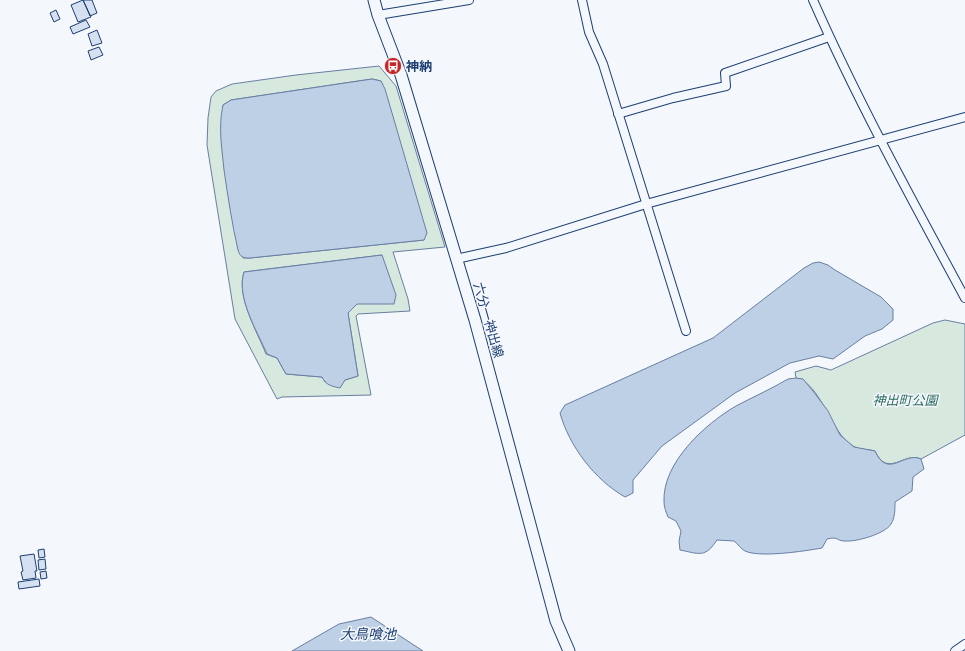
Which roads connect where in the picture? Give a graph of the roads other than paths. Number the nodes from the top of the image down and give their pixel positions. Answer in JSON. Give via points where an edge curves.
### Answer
{"nodes":[{"id":1,"x":374,"y":0,"type":"edge"},
{"id":2,"x":469,"y":0,"type":"edge"},
{"id":3,"x":582,"y":0,"type":"edge"},
{"id":4,"x":813,"y":0,"type":"edge"},
{"id":5,"x":378,"y":15,"type":"junction"},
{"id":6,"x":829,"y":37,"type":"junction"},
{"id":7,"x":618,"y":114,"type":"junction"},
{"id":8,"x":965,"y":117,"type":"edge"},
{"id":9,"x":880,"y":140,"type":"junction"},
{"id":10,"x":646,"y":204,"type":"junction"},
{"id":11,"x":456,"y":259,"type":"junction"},
{"id":12,"x":965,"y":298,"type":"edge"},
{"id":13,"x":686,"y":331,"type":"dead end"},
{"id":14,"x":965,"y":644,"type":"edge"},
{"id":15,"x":569,"y":651,"type":"edge"},
{"id":16,"x":955,"y":651,"type":"edge"}],
"edges":[{"from":1,"to":5,"type":"main road","name":"六分一神出線"},
{"from":2,"to":5,"type":"street"},
{"from":3,"to":7,"type":"street","via":[[589,32],[603,64]]},
{"from":4,"to":6,"type":"street"},
{"from":5,"to":11,"type":"main road","name":"六分一神出線","via":[[399,68]]},
{"from":6,"to":7,"type":"street","via":[[725,73],[726,86]]},
{"from":6,"to":9,"type":"street"},
{"from":7,"to":10,"type":"street"},
{"from":8,"to":9,"type":"street"},
{"from":9,"to":10,"type":"street"},
{"from":9,"to":12,"type":"street"},
{"from":10,"to":11,"type":"street","via":[[506,248]]},
{"from":10,"to":13,"type":"street"},
{"from":11,"to":15,"type":"main road","name":"六分一神出線","via":[[475,320],[556,621]]},
{"from":14,"to":16,"type":"street"}]}
